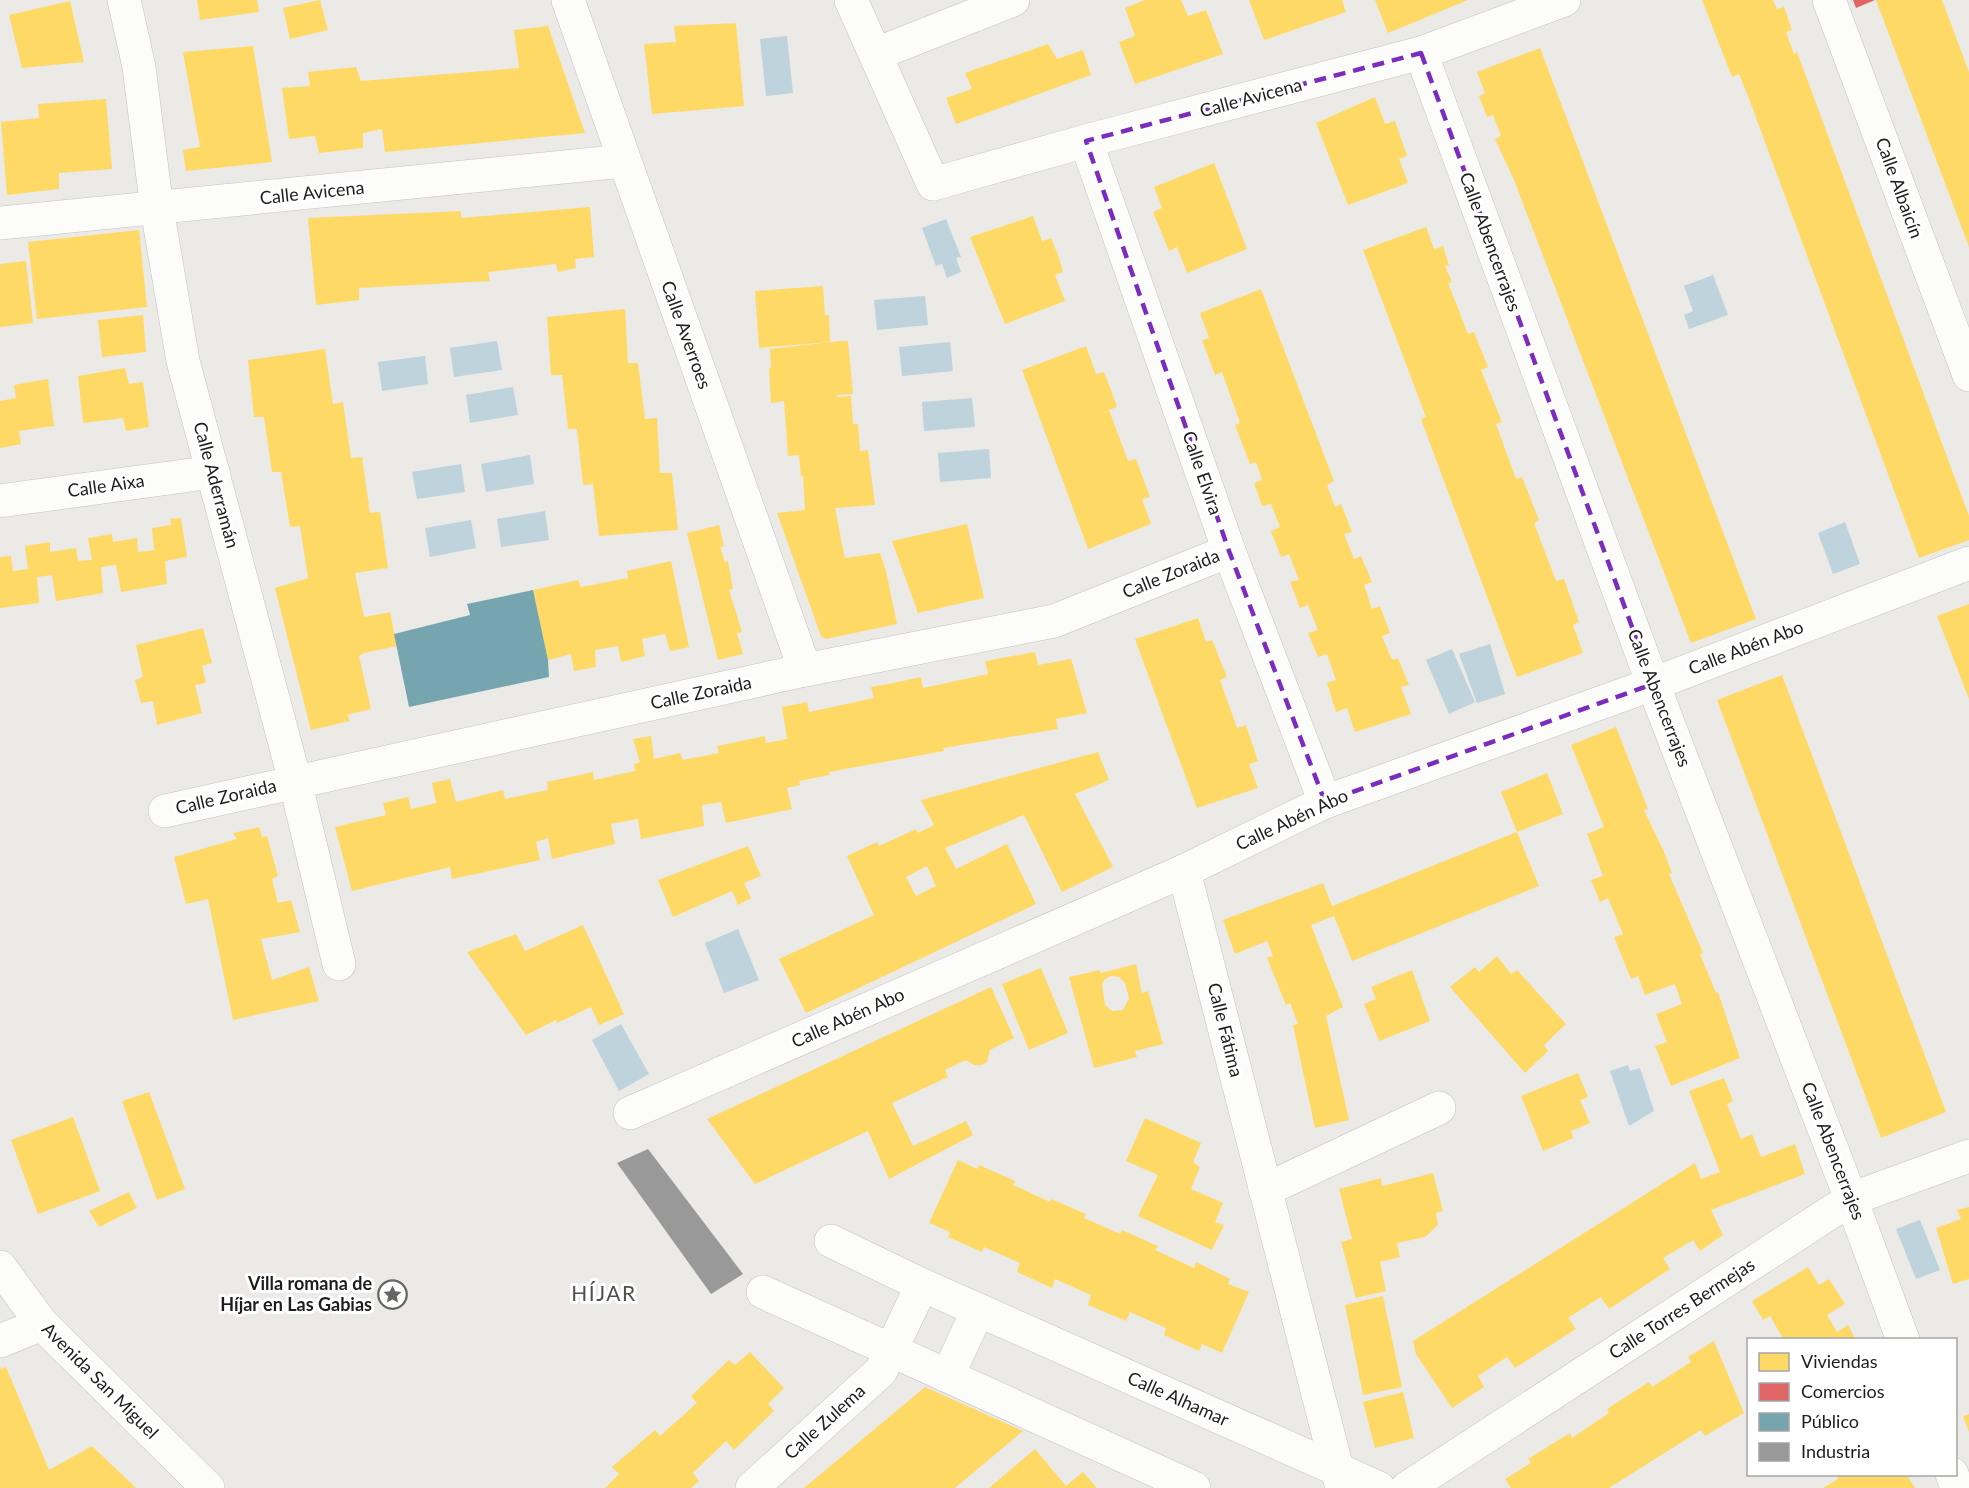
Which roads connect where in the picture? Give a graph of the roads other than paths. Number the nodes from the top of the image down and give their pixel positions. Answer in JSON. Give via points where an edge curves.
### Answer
{"nodes":[{"id":1,"x":124,"y":0,"type":"edge"},
{"id":2,"x":568,"y":0,"type":"edge"},
{"id":3,"x":851,"y":0,"type":"edge"},
{"id":4,"x":1013,"y":0,"type":"edge"},
{"id":5,"x":1564,"y":0,"type":"edge"},
{"id":6,"x":1829,"y":0,"type":"edge"},
{"id":7,"x":1421,"y":53,"type":"junction"},
{"id":8,"x":876,"y":54,"type":"junction"},
{"id":9,"x":1086,"y":141,"type":"junction"},
{"id":10,"x":624,"y":161,"type":"junction"},
{"id":11,"x":157,"y":209,"type":"junction"},
{"id":12,"x":0,"y":223,"type":"edge"},
{"id":13,"x":1969,"y":375,"type":"edge"},
{"id":14,"x":213,"y":472,"type":"junction"},
{"id":15,"x":0,"y":501,"type":"edge"},
{"id":16,"x":1229,"y":551,"type":"junction"},
{"id":17,"x":1969,"y":563,"type":"edge"},
{"id":18,"x":805,"y":670,"type":"junction"},
{"id":19,"x":1653,"y":684,"type":"junction"},
{"id":20,"x":295,"y":781,"type":"junction"},
{"id":21,"x":1325,"y":802,"type":"junction"},
{"id":22,"x":165,"y":811,"type":"dead end"},
{"id":23,"x":1184,"y":871,"type":"junction"},
{"id":24,"x":339,"y":964,"type":"dead end"},
{"id":25,"x":1439,"y":1108,"type":"dead end"},
{"id":26,"x":630,"y":1113,"type":"dead end"},
{"id":27,"x":1969,"y":1156,"type":"edge"},
{"id":28,"x":1265,"y":1190,"type":"junction"},
{"id":29,"x":1851,"y":1198,"type":"junction"},
{"id":30,"x":831,"y":1241,"type":"dead end"},
{"id":31,"x":0,"y":1267,"type":"edge"},
{"id":32,"x":922,"y":1285,"type":"junction"},
{"id":33,"x":763,"y":1292,"type":"dead end"},
{"id":34,"x":978,"y":1310,"type":"junction"},
{"id":35,"x":42,"y":1324,"type":"junction"},
{"id":36,"x":1902,"y":1338,"type":"edge"},
{"id":37,"x":0,"y":1341,"type":"edge"},
{"id":38,"x":891,"y":1350,"type":"junction"},
{"id":39,"x":948,"y":1375,"type":"junction"},
{"id":40,"x":1339,"y":1478,"type":"edge"},
{"id":41,"x":208,"y":1488,"type":"edge"},
{"id":42,"x":752,"y":1488,"type":"edge"},
{"id":43,"x":1194,"y":1488,"type":"edge"},
{"id":44,"x":1379,"y":1488,"type":"edge"},
{"id":45,"x":1407,"y":1488,"type":"edge"}],
"edges":[{"from":1,"to":11,"type":"street","name":"Calle Aderramán","via":[[139,67]]},
{"from":2,"to":10,"type":"street","name":"Calle Averroes"},
{"from":3,"to":8,"type":"street"},
{"from":4,"to":8,"type":"street"},
{"from":5,"to":7,"type":"street","name":"Calle Avicena"},
{"from":6,"to":13,"type":"street","name":"Calle Albaicín"},
{"from":7,"to":9,"type":"street","name":"Calle Avicena"},
{"from":7,"to":19,"type":"street","name":"Calle Abencerrajes"},
{"from":8,"to":9,"type":"street","name":"Calle Avicena","via":[[933,184]]},
{"from":9,"to":16,"type":"street","name":"Calle Elvira"},
{"from":10,"to":11,"type":"street","name":"Calle Avicena"},
{"from":10,"to":18,"type":"street","name":"Calle Averroes"},
{"from":11,"to":12,"type":"street","name":"Calle Avicena"},
{"from":11,"to":14,"type":"street","name":"Calle Aderramán","via":[[183,361]]},
{"from":14,"to":15,"type":"street","name":"Calle Aixa"},
{"from":14,"to":20,"type":"street","name":"Calle Aderramán"},
{"from":16,"to":18,"type":"street","name":"Calle Zoraida","via":[[1054,621]]},
{"from":16,"to":21,"type":"street","name":"Calle Elvira"},
{"from":17,"to":19,"type":"street","name":"Calle Abén Abo"},
{"from":18,"to":20,"type":"street","name":"Calle Zoraida"},
{"from":19,"to":21,"type":"street","name":"Calle Abén Abo"},
{"from":19,"to":29,"type":"street","name":"Calle Abencerrajes"},
{"from":20,"to":22,"type":"street","name":"Calle Zoraida"},
{"from":20,"to":24,"type":"street","name":"Calle Aderramán"},
{"from":21,"to":23,"type":"street","name":"Calle Abén Abo"},
{"from":23,"to":26,"type":"street","name":"Calle Abén Abo"},
{"from":23,"to":28,"type":"street","name":"Calle Fátima"},
{"from":25,"to":28,"type":"street"},
{"from":27,"to":29,"type":"street","name":"Calle Torres Bermejas"},
{"from":28,"to":40,"type":"street","name":"Calle Fátima"},
{"from":29,"to":36,"type":"street","name":"Calle Abencerrajes"},
{"from":29,"to":45,"type":"street","name":"Calle Torres Bermejas"},
{"from":30,"to":32,"type":"street","name":"Calle Alhamar"},
{"from":31,"to":35,"type":"street","name":"Avenida San Miguel"},
{"from":32,"to":34,"type":"street","name":"Calle Alhamar"},
{"from":32,"to":38,"type":"street"},
{"from":33,"to":38,"type":"street"},
{"from":34,"to":39,"type":"street"},
{"from":34,"to":40,"type":"street","name":"Calle Alhamar"},
{"from":35,"to":37,"type":"street"},
{"from":35,"to":41,"type":"street","name":"Avenida San Miguel"},
{"from":38,"to":39,"type":"street"},
{"from":38,"to":42,"type":"street","name":"Calle Zulema","via":[[881,1371]]},
{"from":39,"to":43,"type":"street"},
{"from":40,"to":44,"type":"street","name":"Calle Alhamar"}]}
